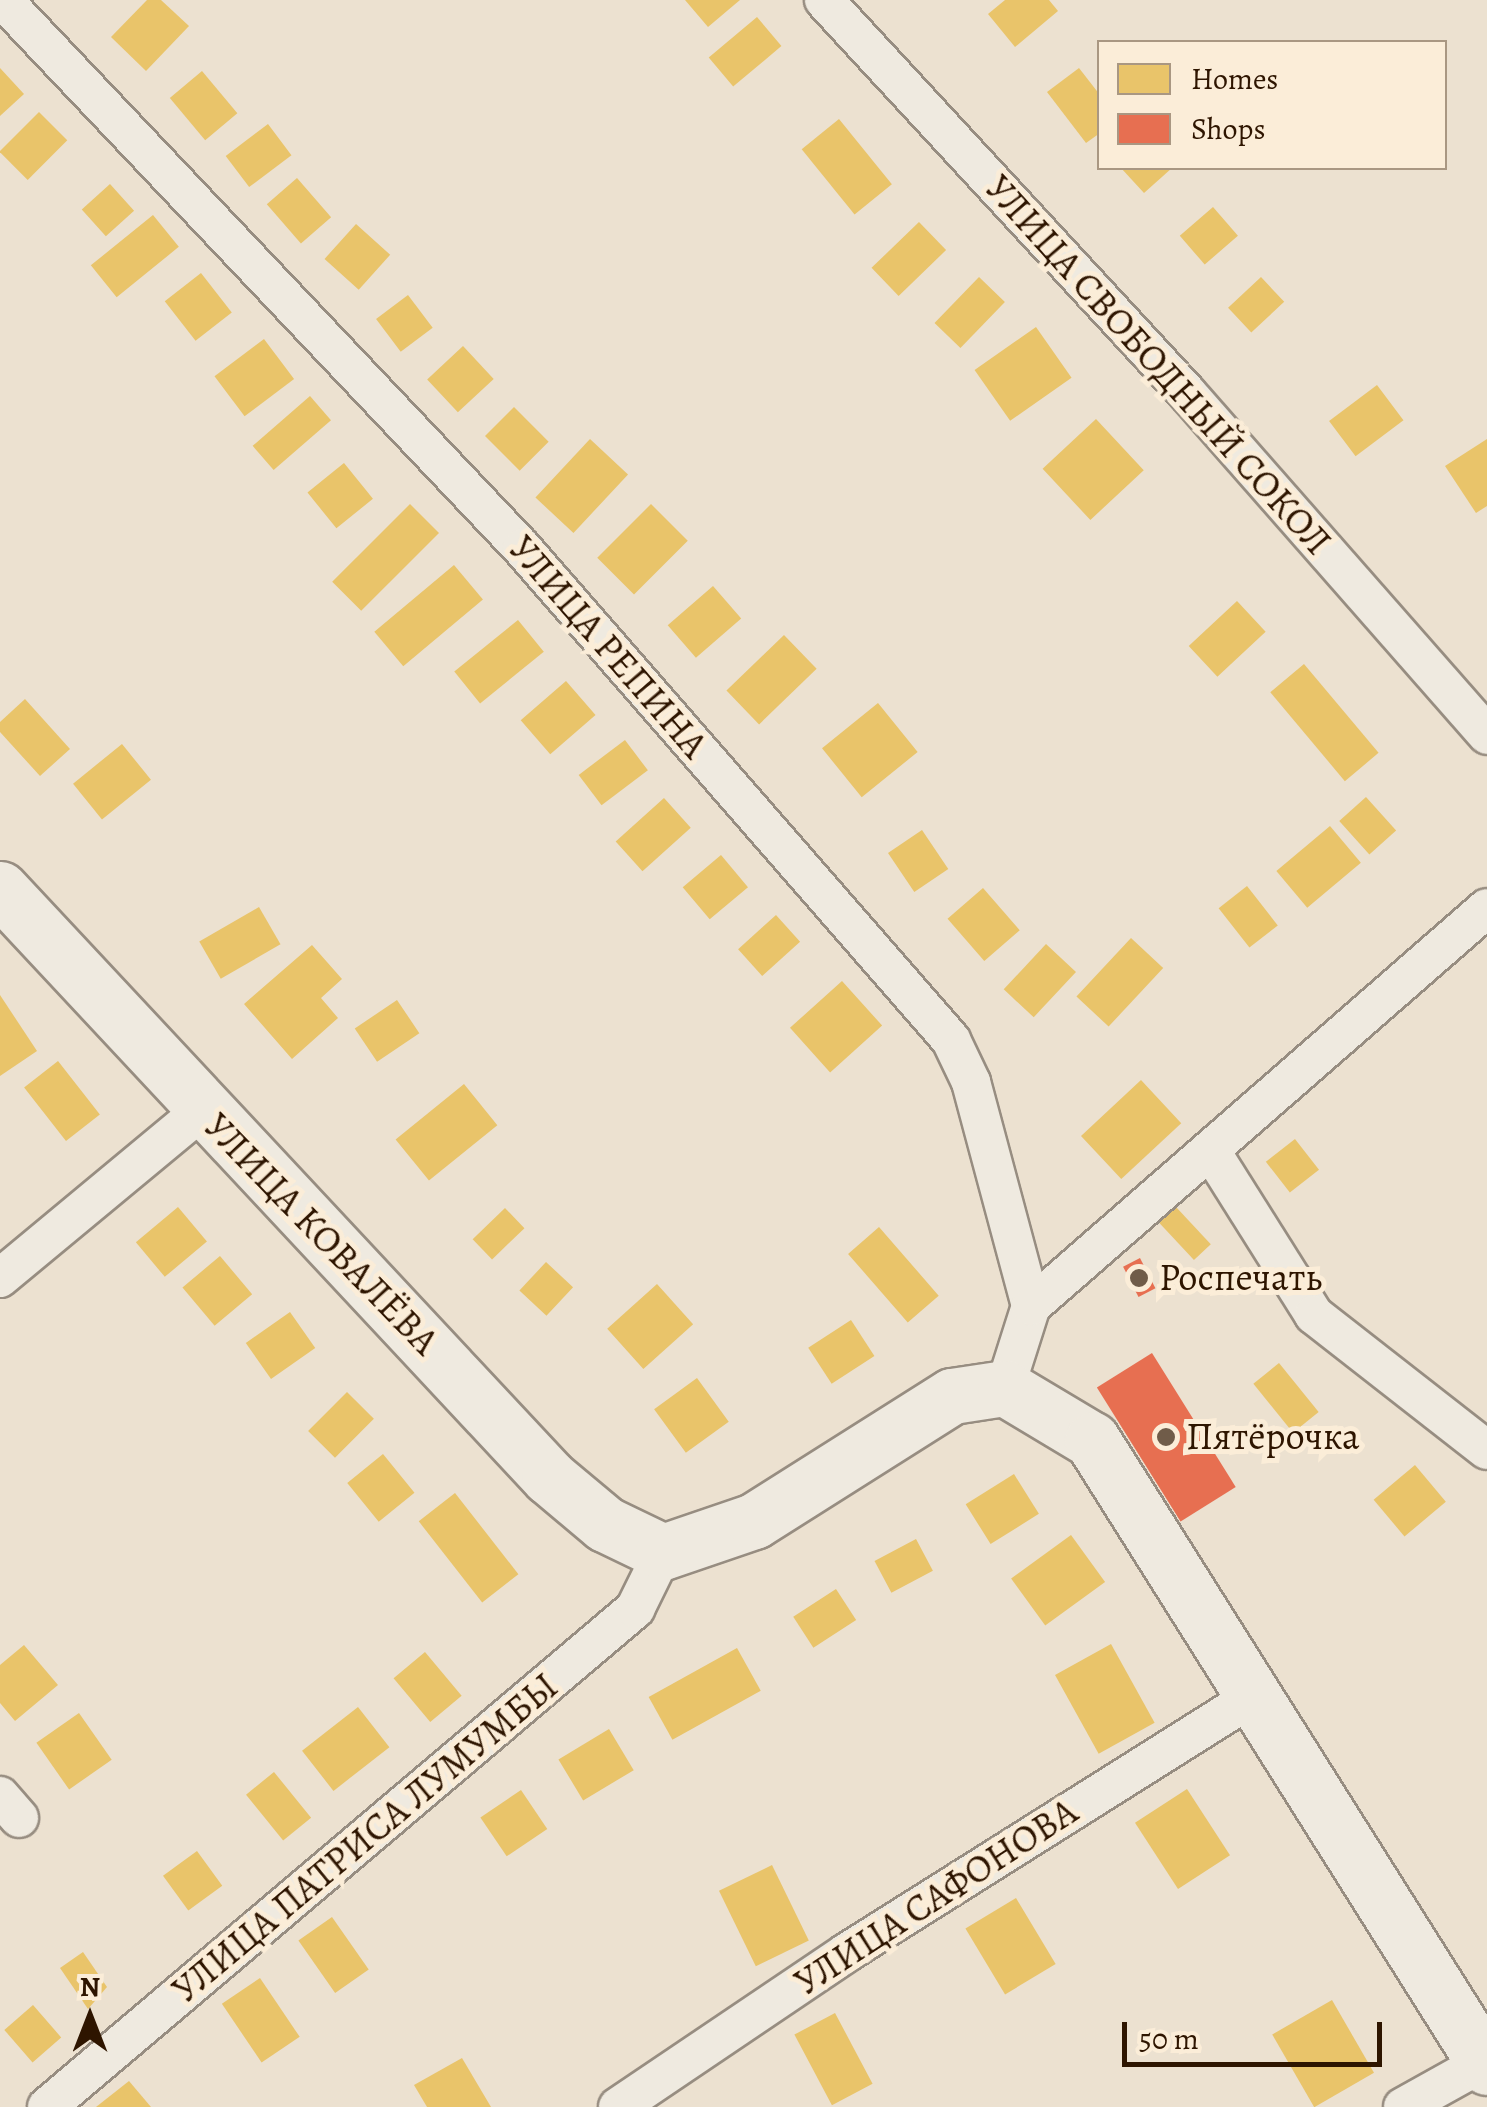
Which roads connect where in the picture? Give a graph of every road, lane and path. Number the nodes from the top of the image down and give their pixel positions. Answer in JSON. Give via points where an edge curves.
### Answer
{"nodes":[{"id":1,"x":3,"y":0,"type":"edge"},
{"id":2,"x":824,"y":0,"type":"edge"},
{"id":3,"x":1487,"y":735,"type":"edge"},
{"id":4,"x":0,"y":890,"type":"edge"},
{"id":5,"x":1487,"y":908,"type":"edge"},
{"id":6,"x":200,"y":1111,"type":"junction"},
{"id":7,"x":1212,"y":1153,"type":"junction"},
{"id":8,"x":0,"y":1278,"type":"edge"},
{"id":9,"x":1031,"y":1306,"type":"junction"},
{"id":10,"x":1005,"y":1388,"type":"junction"},
{"id":11,"x":1487,"y":1450,"type":"edge"},
{"id":12,"x":663,"y":1552,"type":"junction"},
{"id":13,"x":1258,"y":1694,"type":"junction"},
{"id":14,"x":1486,"y":2064,"type":"edge"},
{"id":15,"x":47,"y":2107,"type":"edge"},
{"id":16,"x":618,"y":2107,"type":"edge"},
{"id":17,"x":1403,"y":2107,"type":"edge"}],
"edges":[{"from":1,"to":9,"type":"street","name":"УЛИЦА РЕПИНА","via":[[522,548],[951,1040],[971,1082]]},
{"from":2,"to":3,"type":"street","name":"УЛИЦА СВОБОДНЫЙ СОКОЛ","via":[[1187,393]]},
{"from":4,"to":6,"type":"street","name":"УЛИЦА КОВАЛЁВА"},
{"from":5,"to":7,"type":"street"},
{"from":6,"to":8,"type":"street"},
{"from":6,"to":12,"type":"street","name":"УЛИЦА КОВАЛЁВА","via":[[436,1350],[549,1477],[605,1524]]},
{"from":7,"to":9,"type":"street"},
{"from":7,"to":11,"type":"street","via":[[1314,1315]]},
{"from":9,"to":10,"type":"street"},
{"from":10,"to":12,"type":"street","via":[[952,1396],[754,1521]]},
{"from":10,"to":13,"type":"street","via":[[1092,1440]]},
{"from":12,"to":15,"type":"street","name":"УЛИЦА ПАТРИСА ЛУМУМБЫ","via":[[635,1610]]},
{"from":13,"to":14,"type":"street"},
{"from":13,"to":16,"type":"street","name":"УЛИЦА САФОНОВА","via":[[846,1952]]},
{"from":14,"to":17,"type":"street"}]}
